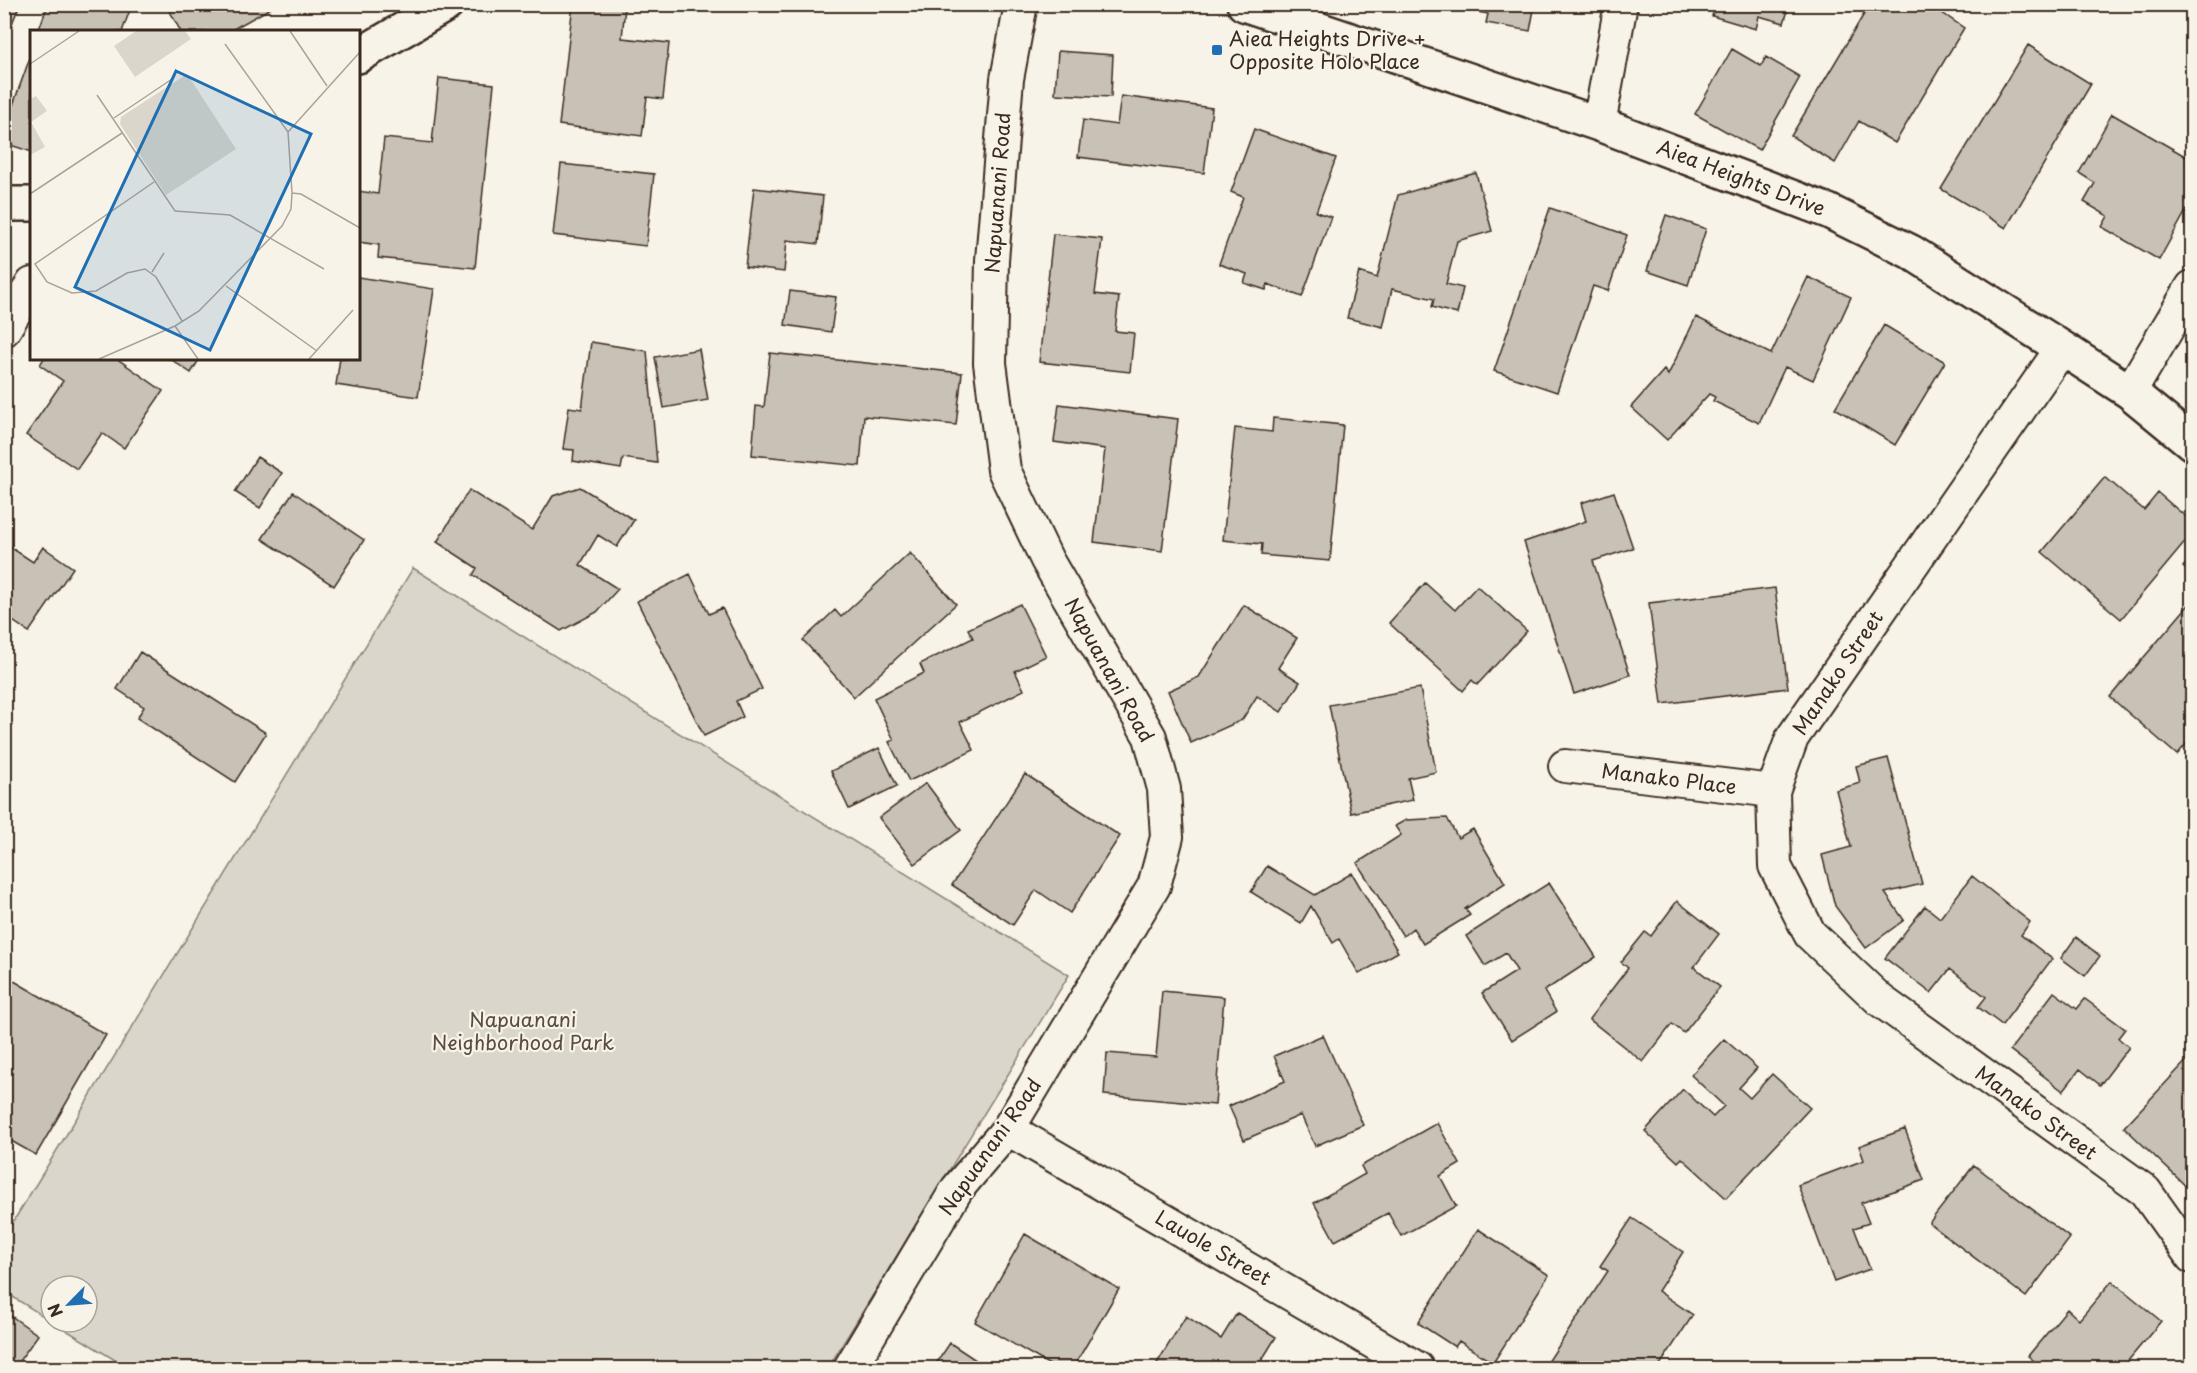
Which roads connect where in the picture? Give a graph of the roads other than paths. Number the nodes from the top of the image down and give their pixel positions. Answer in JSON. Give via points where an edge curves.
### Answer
{"nodes":[{"id":1,"x":447,"y":4,"type":"edge"},
{"id":2,"x":1022,"y":4,"type":"edge"},
{"id":3,"x":1244,"y":4,"type":"edge"},
{"id":4,"x":1621,"y":4,"type":"edge"},
{"id":5,"x":360,"y":55,"type":"edge"},
{"id":6,"x":1599,"y":124,"type":"junction"},
{"id":7,"x":4,"y":204,"type":"edge"},
{"id":8,"x":30,"y":204,"type":"edge"},
{"id":9,"x":30,"y":287,"type":"edge"},
{"id":10,"x":2193,"y":287,"type":"edge"},
{"id":11,"x":4,"y":330,"type":"edge"},
{"id":12,"x":2062,"y":348,"type":"junction"},
{"id":13,"x":2130,"y":392,"type":"junction"},
{"id":14,"x":2193,"y":443,"type":"edge"},
{"id":15,"x":1565,"y":766,"type":"dead end"},
{"id":16,"x":1773,"y":791,"type":"junction"},
{"id":17,"x":1008,"y":1129,"type":"junction"},
{"id":18,"x":2193,"y":1257,"type":"edge"},
{"id":19,"x":850,"y":1368,"type":"edge"},
{"id":20,"x":1417,"y":1368,"type":"edge"}],
"edges":[{"from":1,"to":5,"type":"street"},
{"from":2,"to":17,"type":"street","name":"Napuanani Road","via":[[1007,79],[993,260],[990,363],[1004,470],[1047,560],[1150,737],[1164,789],[1167,837],[1154,886]]},
{"from":3,"to":6,"type":"street","name":"Aiea Heights Drive"},
{"from":4,"to":6,"type":"street"},
{"from":6,"to":12,"type":"street","name":"Aiea Heights Drive","via":[[1828,211],[1911,252]]},
{"from":7,"to":8,"type":"street"},
{"from":9,"to":11,"type":"street"},
{"from":10,"to":13,"type":"street"},
{"from":12,"to":13,"type":"street","name":"Aiea Heights Drive"},
{"from":12,"to":16,"type":"street","name":"Manako Street","via":[[1792,738]]},
{"from":13,"to":14,"type":"street","name":"Aiea Heights Drive"},
{"from":15,"to":16,"type":"street","name":"Manako Place"},
{"from":16,"to":18,"type":"street","name":"Manako Street","via":[[1775,866],[1810,934],[1880,1000],[2145,1191]]},
{"from":17,"to":19,"type":"street","name":"Napuanani Road","via":[[957,1189]]},
{"from":17,"to":20,"type":"street","name":"Lauole Street"}]}
